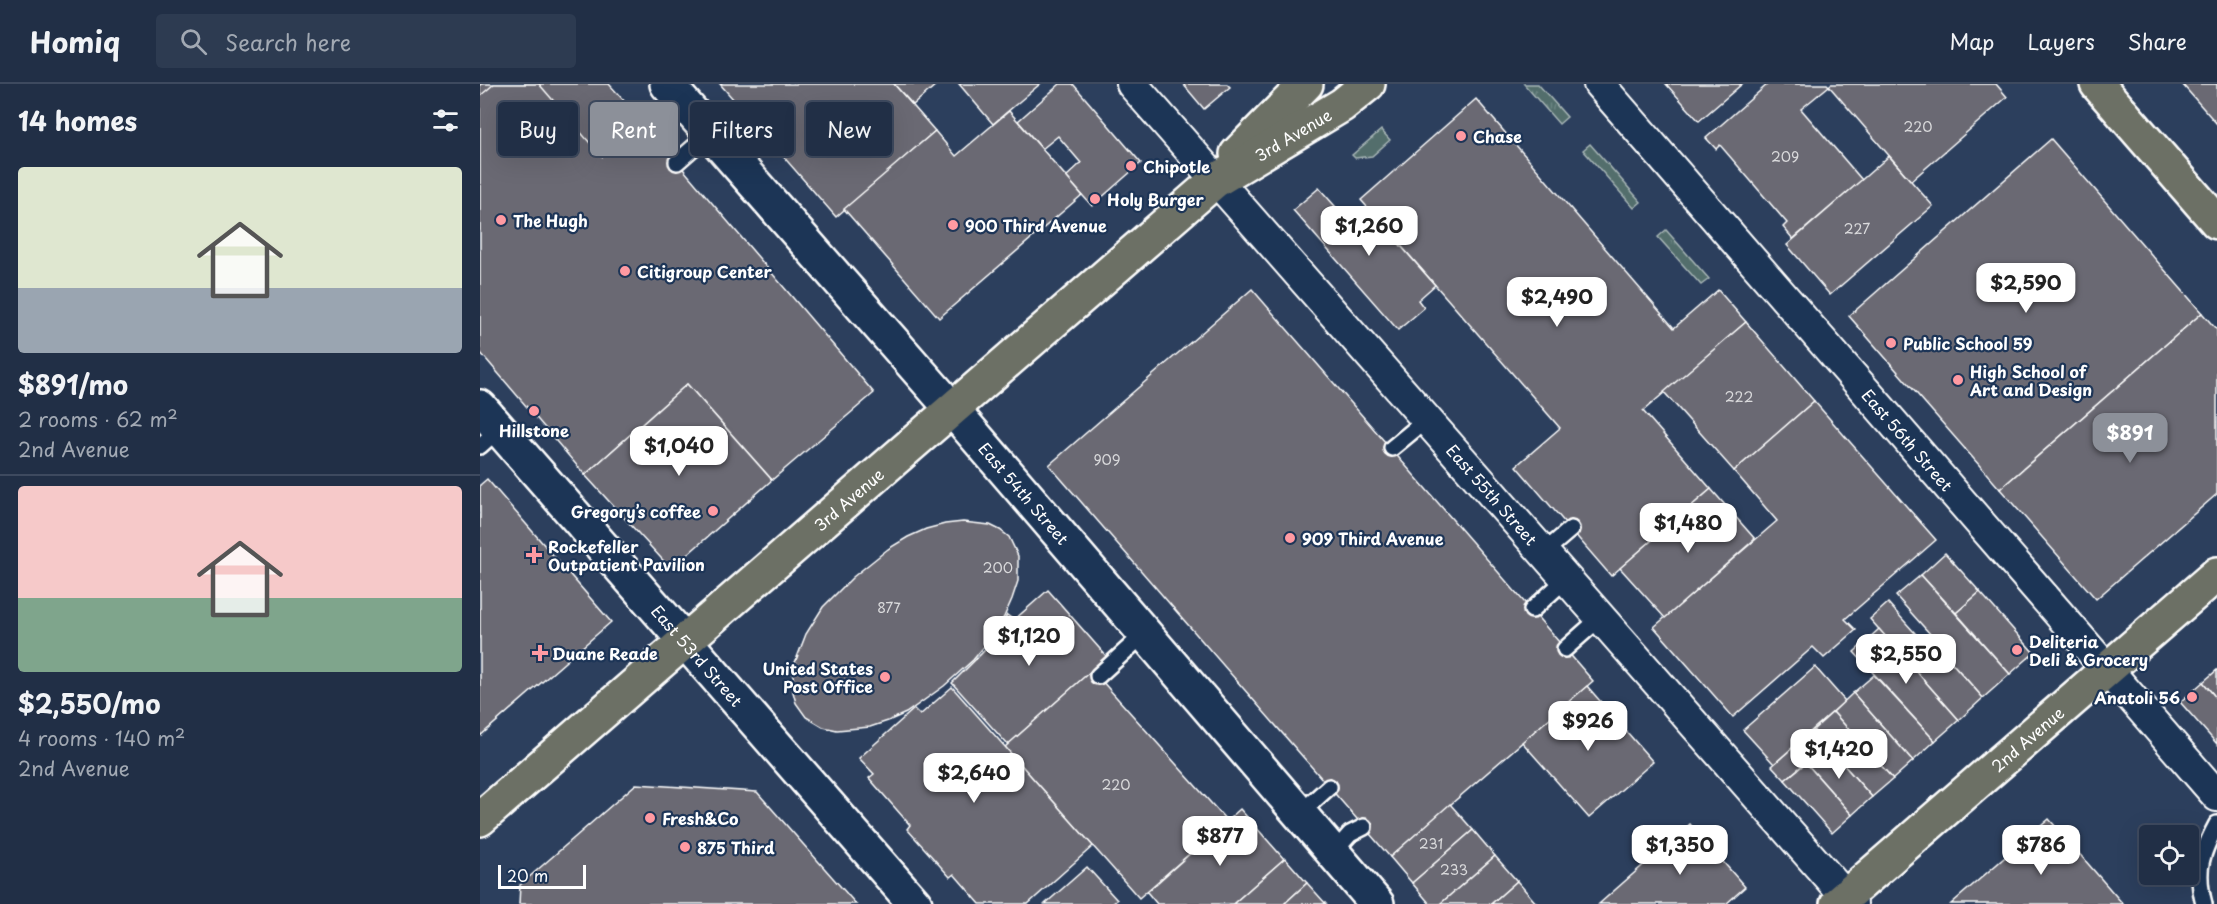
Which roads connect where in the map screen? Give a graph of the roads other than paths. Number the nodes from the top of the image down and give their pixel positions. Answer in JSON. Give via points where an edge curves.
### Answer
{"nodes":[{"id":1,"x":667,"y":84,"type":"edge"},
{"id":2,"x":1132,"y":84,"type":"edge"},
{"id":3,"x":1306,"y":84,"type":"edge"},
{"id":4,"x":1368,"y":84,"type":"edge"},
{"id":5,"x":1599,"y":84,"type":"edge"},
{"id":6,"x":2097,"y":84,"type":"edge"},
{"id":7,"x":690,"y":110,"type":"edge"},
{"id":8,"x":690,"y":151,"type":"edge"},
{"id":9,"x":730,"y":156,"type":"edge"},
{"id":10,"x":677,"y":162,"type":"dead end"},
{"id":11,"x":1215,"y":181,"type":"junction"},
{"id":12,"x":2217,"y":222,"type":"edge"},
{"id":13,"x":952,"y":409,"type":"junction"},
{"id":14,"x":1426,"y":420,"type":"junction"},
{"id":15,"x":486,"y":427,"type":"edge"},
{"id":16,"x":1392,"y":448,"type":"dead end"},
{"id":17,"x":1570,"y":529,"type":"dead end"},
{"id":18,"x":1543,"y":553,"type":"junction"},
{"id":19,"x":2217,"y":574,"type":"edge"},
{"id":20,"x":1566,"y":579,"type":"junction"},
{"id":21,"x":1532,"y":610,"type":"dead end"},
{"id":22,"x":1600,"y":618,"type":"junction"},
{"id":23,"x":1144,"y":634,"type":"junction"},
{"id":24,"x":684,"y":641,"type":"junction"},
{"id":25,"x":1565,"y":648,"type":"dead end"},
{"id":26,"x":2107,"y":669,"type":"junction"},
{"id":27,"x":1098,"y":676,"type":"dead end"},
{"id":28,"x":1329,"y":787,"type":"dead end"},
{"id":29,"x":2217,"y":796,"type":"edge"},
{"id":30,"x":1299,"y":814,"type":"junction"},
{"id":31,"x":480,"y":819,"type":"edge"},
{"id":32,"x":2217,"y":824,"type":"edge"},
{"id":33,"x":1364,"y":827,"type":"dead end"},
{"id":34,"x":1333,"y":853,"type":"junction"},
{"id":35,"x":1845,"y":901,"type":"edge"},
{"id":36,"x":915,"y":904,"type":"edge"},
{"id":37,"x":1377,"y":904,"type":"edge"},
{"id":38,"x":2204,"y":904,"type":"edge"}],
"edges":[{"from":1,"to":7,"type":"main road","name":"East 54th Street"},
{"from":2,"to":11,"type":"street","name":"East 55th Street"},
{"from":3,"to":11,"type":"main road","name":"3rd Avenue"},
{"from":4,"to":11,"type":"main road","name":"3rd Avenue","via":[[1342,105]]},
{"from":5,"to":26,"type":"street","name":"East 56th Street"},
{"from":6,"to":12,"type":"main road"},
{"from":8,"to":10,"type":"lane"},
{"from":9,"to":13,"type":"main road","name":"East 54th Street"},
{"from":11,"to":13,"type":"main road","name":"3rd Avenue"},
{"from":11,"to":14,"type":"street","name":"East 55th Street"},
{"from":13,"to":23,"type":"main road","name":"East 54th Street"},
{"from":13,"to":24,"type":"main road","name":"3rd Avenue"},
{"from":14,"to":16,"type":"lane"},
{"from":14,"to":18,"type":"street","name":"East 55th Street"},
{"from":15,"to":24,"type":"main road","name":"East 53rd Street"},
{"from":17,"to":18,"type":"lane"},
{"from":18,"to":20,"type":"street","name":"East 55th Street"},
{"from":19,"to":26,"type":"main road","name":"2nd Avenue"},
{"from":20,"to":21,"type":"lane"},
{"from":20,"to":22,"type":"street","name":"East 55th Street"},
{"from":22,"to":25,"type":"lane"},
{"from":22,"to":35,"type":"street","name":"East 55th Street"},
{"from":23,"to":27,"type":"lane"},
{"from":23,"to":30,"type":"main road","name":"East 54th Street"},
{"from":24,"to":31,"type":"main road","name":"3rd Avenue"},
{"from":24,"to":36,"type":"main road","name":"East 53rd Street"},
{"from":26,"to":29,"type":"street","name":"East 56th Street"},
{"from":26,"to":35,"type":"main road","name":"2nd Avenue"},
{"from":28,"to":30,"type":"lane"},
{"from":30,"to":34,"type":"main road","name":"East 54th Street"},
{"from":32,"to":38,"type":"lane","via":[[2200,860]]},
{"from":33,"to":34,"type":"lane","via":[[1350,834]]},
{"from":34,"to":37,"type":"main road","name":"East 54th Street"}]}
